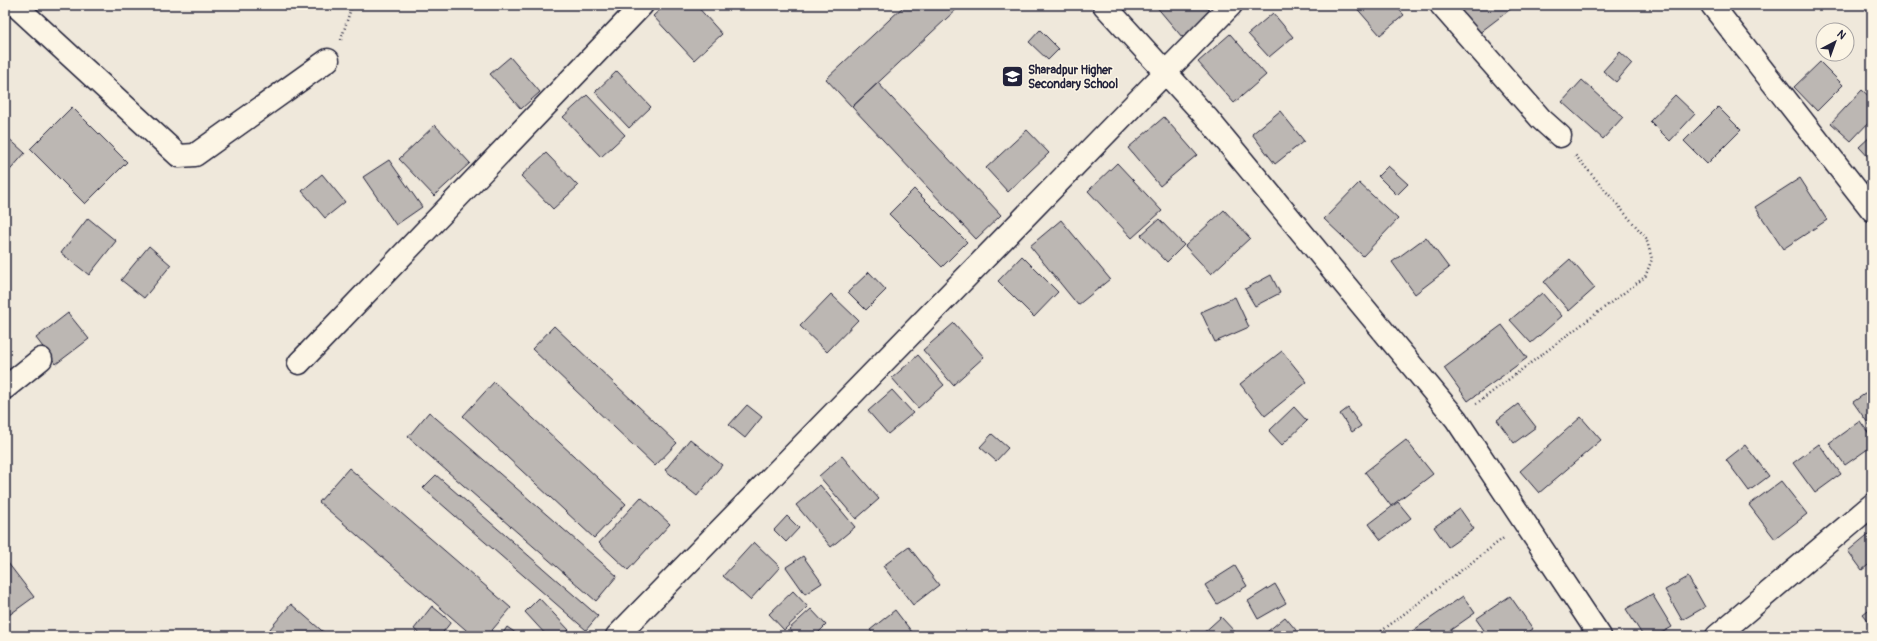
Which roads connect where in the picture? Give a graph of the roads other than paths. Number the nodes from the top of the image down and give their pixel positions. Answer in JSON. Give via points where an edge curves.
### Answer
{"nodes":[{"id":1,"x":15,"y":5,"type":"edge"},
{"id":2,"x":642,"y":5,"type":"edge"},
{"id":3,"x":1104,"y":5,"type":"edge"},
{"id":4,"x":1231,"y":5,"type":"edge"},
{"id":5,"x":1441,"y":5,"type":"edge"},
{"id":6,"x":1712,"y":5,"type":"edge"},
{"id":7,"x":328,"y":60,"type":"road end"},
{"id":8,"x":1166,"y":72,"type":"junction"},
{"id":9,"x":1560,"y":136,"type":"road end"},
{"id":10,"x":1872,"y":210,"type":"edge"},
{"id":11,"x":41,"y":359,"type":"dead end"},
{"id":12,"x":299,"y":363,"type":"dead end"},
{"id":13,"x":5,"y":388,"type":"edge"},
{"id":14,"x":1872,"y":505,"type":"edge"},
{"id":15,"x":617,"y":636,"type":"edge"},
{"id":16,"x":1600,"y":636,"type":"edge"},
{"id":17,"x":1717,"y":636,"type":"edge"}],
"edges":[{"from":1,"to":7,"type":"street","via":[[179,156],[195,155]]},
{"from":2,"to":12,"type":"street"},
{"from":3,"to":8,"type":"street"},
{"from":4,"to":8,"type":"street"},
{"from":5,"to":9,"type":"street","via":[[1541,119]]},
{"from":6,"to":10,"type":"street"},
{"from":8,"to":15,"type":"street"},
{"from":8,"to":16,"type":"street","via":[[1456,419]]},
{"from":11,"to":13,"type":"street"},
{"from":14,"to":17,"type":"street"}]}
